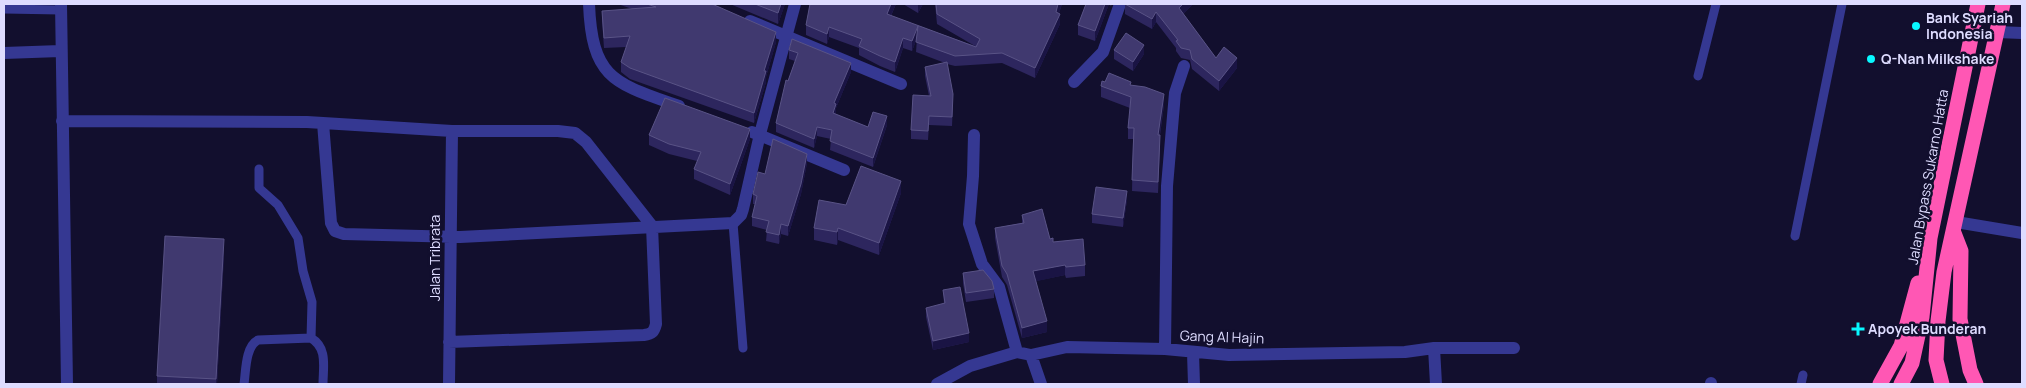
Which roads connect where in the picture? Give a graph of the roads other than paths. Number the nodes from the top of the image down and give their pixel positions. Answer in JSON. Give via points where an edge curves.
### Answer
{"nodes":[{"id":1,"x":589,"y":4,"type":"edge"},
{"id":2,"x":795,"y":4,"type":"edge"},
{"id":3,"x":1120,"y":4,"type":"edge"},
{"id":4,"x":1716,"y":4,"type":"edge"},
{"id":5,"x":1842,"y":4,"type":"edge"},
{"id":6,"x":1978,"y":4,"type":"edge"},
{"id":7,"x":2003,"y":4,"type":"edge"},
{"id":8,"x":61,"y":7,"type":"edge"},
{"id":9,"x":4,"y":8,"type":"edge"},
{"id":10,"x":735,"y":15,"type":"edge"},
{"id":11,"x":1997,"y":32,"type":"junction"},
{"id":12,"x":2022,"y":33,"type":"edge"},
{"id":13,"x":788,"y":36,"type":"junction"},
{"id":14,"x":60,"y":51,"type":"junction"},
{"id":15,"x":4,"y":53,"type":"edge"},
{"id":16,"x":1184,"y":66,"type":"dead end"},
{"id":17,"x":1698,"y":76,"type":"dead end"},
{"id":18,"x":1074,"y":82,"type":"dead end"},
{"id":19,"x":900,"y":84,"type":"dead end"},
{"id":20,"x":688,"y":109,"type":"edge"},
{"id":21,"x":62,"y":121,"type":"junction"},
{"id":22,"x":323,"y":123,"type":"junction"},
{"id":23,"x":742,"y":128,"type":"edge"},
{"id":24,"x":452,"y":131,"type":"junction"},
{"id":25,"x":760,"y":134,"type":"junction"},
{"id":26,"x":974,"y":135,"type":"dead end"},
{"id":27,"x":259,"y":169,"type":"dead end"},
{"id":28,"x":844,"y":170,"type":"dead end"},
{"id":29,"x":733,"y":223,"type":"junction"},
{"id":30,"x":652,"y":226,"type":"junction"},
{"id":31,"x":1955,"y":227,"type":"junction"},
{"id":32,"x":2022,"y":233,"type":"edge"},
{"id":33,"x":450,"y":236,"type":"junction"},
{"id":34,"x":1795,"y":236,"type":"dead end"},
{"id":35,"x":1930,"y":238,"type":"junction"},
{"id":36,"x":312,"y":338,"type":"junction"},
{"id":37,"x":449,"y":342,"type":"junction"},
{"id":38,"x":743,"y":348,"type":"dead end"},
{"id":39,"x":1434,"y":348,"type":"junction"},
{"id":40,"x":1514,"y":348,"type":"dead end"},
{"id":41,"x":1164,"y":349,"type":"junction"},
{"id":42,"x":1017,"y":352,"type":"junction"},
{"id":43,"x":1193,"y":353,"type":"junction"},
{"id":44,"x":1031,"y":355,"type":"junction"},
{"id":45,"x":67,"y":384,"type":"edge"},
{"id":46,"x":244,"y":384,"type":"edge"},
{"id":47,"x":322,"y":384,"type":"edge"},
{"id":48,"x":449,"y":384,"type":"edge"},
{"id":49,"x":937,"y":384,"type":"edge"},
{"id":50,"x":1041,"y":384,"type":"edge"},
{"id":51,"x":1194,"y":384,"type":"edge"},
{"id":52,"x":1436,"y":384,"type":"edge"},
{"id":53,"x":1880,"y":384,"type":"edge"},
{"id":54,"x":1901,"y":384,"type":"edge"},
{"id":55,"x":1942,"y":384,"type":"edge"},
{"id":56,"x":1976,"y":384,"type":"edge"}],
"edges":[{"from":1,"to":20,"type":"street","via":[[593,43],[601,63],[613,77],[627,87]]},
{"from":2,"to":13,"type":"street"},
{"from":3,"to":18,"type":"street","via":[[1103,52]]},
{"from":4,"to":17,"type":"lane"},
{"from":5,"to":34,"type":"lane"},
{"from":6,"to":35,"type":"highway","name":"Jalan Bypass Sukarno Hatta"},
{"from":7,"to":11,"type":"highway"},
{"from":8,"to":9,"type":"lane"},
{"from":8,"to":14,"type":"street"},
{"from":10,"to":13,"type":"street"},
{"from":11,"to":12,"type":"street"},
{"from":11,"to":31,"type":"highway"},
{"from":13,"to":19,"type":"street"},
{"from":13,"to":25,"type":"street"},
{"from":14,"to":15,"type":"street"},
{"from":14,"to":21,"type":"street"},
{"from":16,"to":41,"type":"street","via":[[1175,93],[1168,167]]},
{"from":21,"to":22,"type":"street"},
{"from":21,"to":45,"type":"street"},
{"from":22,"to":24,"type":"street"},
{"from":22,"to":33,"type":"street","via":[[331,223],[335,231],[344,234]]},
{"from":23,"to":25,"type":"street"},
{"from":24,"to":30,"type":"street","via":[[575,133],[586,142]]},
{"from":24,"to":33,"type":"street","name":"Jalan Tribrata"},
{"from":25,"to":28,"type":"street"},
{"from":25,"to":29,"type":"street","via":[[744,209]]},
{"from":26,"to":42,"type":"street","via":[[969,224],[982,264],[999,287]]},
{"from":27,"to":36,"type":"lane","via":[[259,188],[278,205],[298,238],[312,302]]},
{"from":29,"to":30,"type":"street"},
{"from":29,"to":38,"type":"lane"},
{"from":30,"to":33,"type":"street"},
{"from":30,"to":37,"type":"street","via":[[656,324],[652,333]]},
{"from":31,"to":32,"type":"street"},
{"from":31,"to":55,"type":"highway","via":[[1944,272],[1938,321],[1936,360]]},
{"from":31,"to":56,"type":"highway","via":[[1961,251],[1960,319]]},
{"from":33,"to":37,"type":"street","name":"Jalan Tribrata"},
{"from":35,"to":53,"type":"highway","via":[[1901,346]]},
{"from":35,"to":54,"type":"highway","name":"Jalan Bypass Sukarno Hatta","via":[[1922,317],[1912,363]]},
{"from":36,"to":46,"type":"lane","via":[[254,342]]},
{"from":36,"to":47,"type":"lane","via":[[322,348]]},
{"from":37,"to":48,"type":"street","name":"Jalan Tribrata"},
{"from":39,"to":40,"type":"street","name":"Gang Al Hajin"},
{"from":39,"to":43,"type":"street","name":"Gang Al Hajin","via":[[1336,354]]},
{"from":39,"to":52,"type":"street"},
{"from":41,"to":43,"type":"street","name":"Gang Al Hajin"},
{"from":41,"to":44,"type":"street","name":"Gang Al Hajin","via":[[1068,347]]},
{"from":42,"to":44,"type":"street","name":"Gang Al Hajin"},
{"from":42,"to":49,"type":"street","name":"Gang Al Hajin","via":[[970,366]]},
{"from":43,"to":51,"type":"street"},
{"from":44,"to":50,"type":"street"}]}
